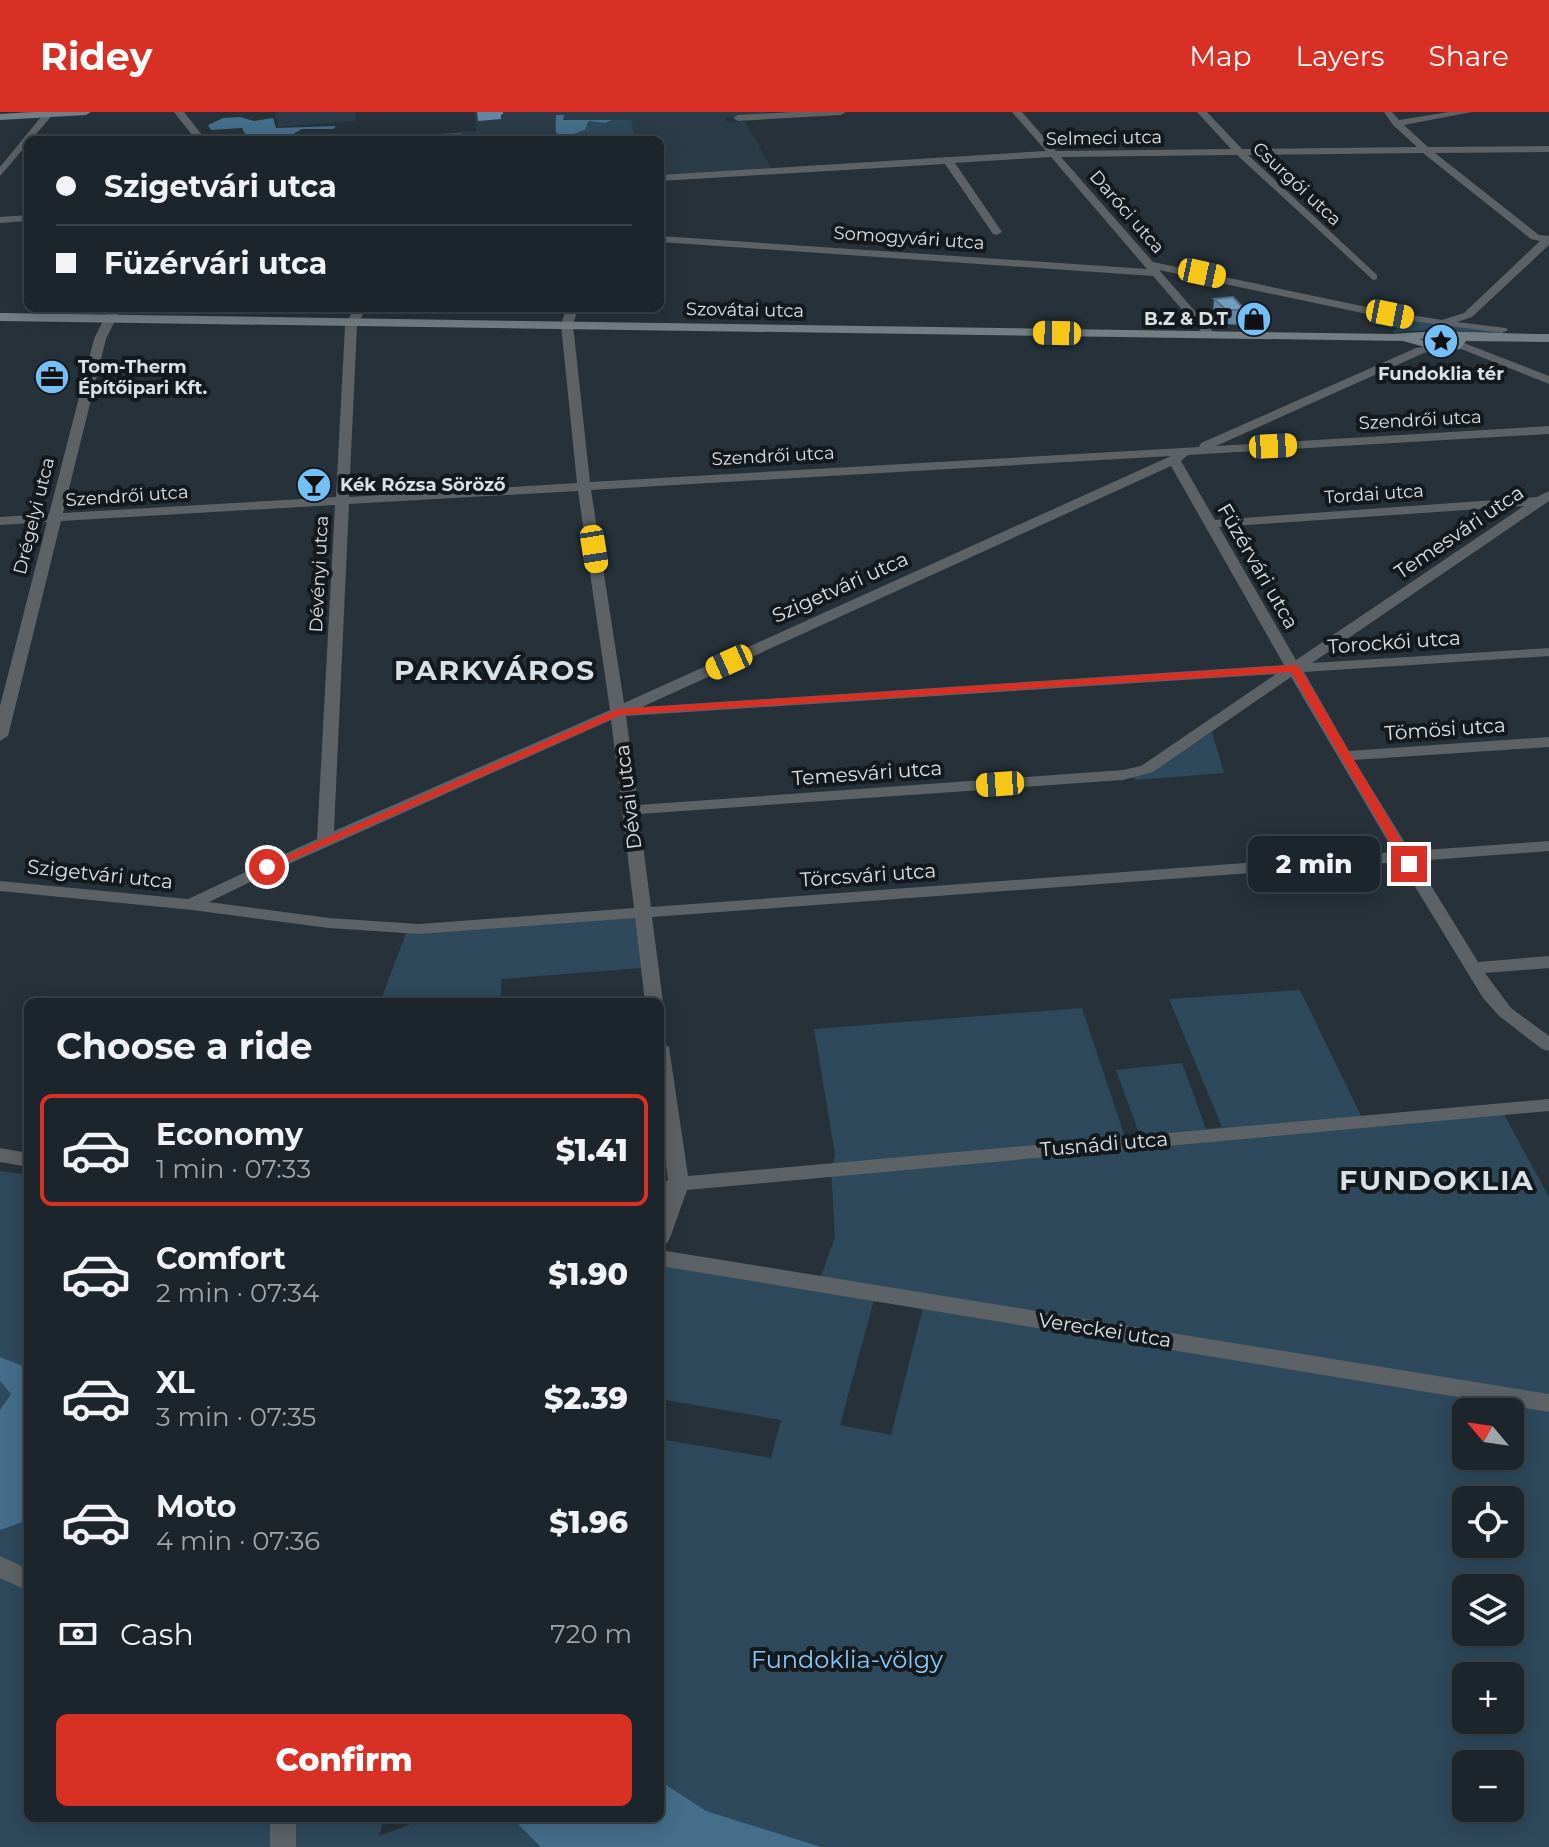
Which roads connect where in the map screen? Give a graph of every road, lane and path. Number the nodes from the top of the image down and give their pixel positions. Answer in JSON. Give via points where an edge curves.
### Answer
{"nodes":[{"id":1,"x":86,"y":112,"type":"edge"},
{"id":2,"x":179,"y":112,"type":"edge"},
{"id":3,"x":841,"y":112,"type":"edge"},
{"id":4,"x":1017,"y":112,"type":"edge"},
{"id":5,"x":1202,"y":112,"type":"edge"},
{"id":6,"x":1467,"y":112,"type":"edge"},
{"id":7,"x":50,"y":113,"type":"edge"},
{"id":8,"x":1388,"y":113,"type":"edge"},
{"id":9,"x":0,"y":117,"type":"edge"},
{"id":10,"x":738,"y":118,"type":"dead end"},
{"id":11,"x":1396,"y":123,"type":"junction"},
{"id":12,"x":458,"y":135,"type":"dead end"},
{"id":13,"x":31,"y":136,"type":"edge"},
{"id":14,"x":198,"y":136,"type":"edge"},
{"id":15,"x":442,"y":136,"type":"edge"},
{"id":16,"x":24,"y":144,"type":"edge"},
{"id":17,"x":1549,"y":149,"type":"edge"},
{"id":18,"x":1425,"y":150,"type":"junction"},
{"id":19,"x":1239,"y":152,"type":"junction"},
{"id":20,"x":1053,"y":154,"type":"junction"},
{"id":21,"x":948,"y":160,"type":"junction"},
{"id":22,"x":0,"y":173,"type":"edge"},
{"id":23,"x":664,"y":178,"type":"edge"},
{"id":24,"x":24,"y":218,"type":"edge"},
{"id":25,"x":0,"y":220,"type":"edge"},
{"id":26,"x":997,"y":232,"type":"dead end"},
{"id":27,"x":664,"y":239,"type":"edge"},
{"id":28,"x":1548,"y":240,"type":"edge"},
{"id":29,"x":1152,"y":269,"type":"junction"},
{"id":30,"x":1373,"y":277,"type":"dead end"},
{"id":31,"x":358,"y":312,"type":"edge"},
{"id":32,"x":571,"y":312,"type":"edge"},
{"id":33,"x":1471,"y":312,"type":"junction"},
{"id":34,"x":112,"y":313,"type":"edge"},
{"id":35,"x":0,"y":317,"type":"edge"},
{"id":36,"x":353,"y":322,"type":"junction"},
{"id":37,"x":1440,"y":323,"type":"junction"},
{"id":38,"x":567,"y":325,"type":"junction"},
{"id":39,"x":1502,"y":330,"type":"junction"},
{"id":40,"x":1210,"y":335,"type":"junction"},
{"id":41,"x":1549,"y":338,"type":"edge"},
{"id":42,"x":1515,"y":340,"type":"junction"},
{"id":43,"x":1426,"y":344,"type":"junction"},
{"id":44,"x":1461,"y":345,"type":"junction"},
{"id":45,"x":1549,"y":380,"type":"edge"},
{"id":46,"x":1549,"y":430,"type":"edge"},
{"id":47,"x":1193,"y":451,"type":"junction"},
{"id":48,"x":1174,"y":460,"type":"junction"},
{"id":49,"x":584,"y":485,"type":"junction"},
{"id":50,"x":1544,"y":498,"type":"edge"},
{"id":51,"x":339,"y":501,"type":"junction"},
{"id":52,"x":53,"y":518,"type":"junction"},
{"id":53,"x":0,"y":521,"type":"edge"},
{"id":54,"x":1211,"y":524,"type":"junction"},
{"id":55,"x":1549,"y":652,"type":"edge"},
{"id":56,"x":1295,"y":668,"type":"junction"},
{"id":57,"x":618,"y":712,"type":"junction"},
{"id":58,"x":0,"y":736,"type":"edge"},
{"id":59,"x":1549,"y":742,"type":"edge"},
{"id":60,"x":1344,"y":756,"type":"junction"},
{"id":61,"x":630,"y":810,"type":"junction"},
{"id":62,"x":325,"y":843,"type":"junction"},
{"id":63,"x":1549,"y":846,"type":"edge"},
{"id":64,"x":1405,"y":857,"type":"junction"},
{"id":65,"x":0,"y":886,"type":"edge"},
{"id":66,"x":192,"y":905,"type":"junction"},
{"id":67,"x":641,"y":914,"type":"junction"},
{"id":68,"x":1549,"y":962,"type":"edge"},
{"id":69,"x":1474,"y":968,"type":"junction"},
{"id":70,"x":653,"y":998,"type":"edge"},
{"id":71,"x":1549,"y":1045,"type":"edge"},
{"id":72,"x":664,"y":1103,"type":"edge"},
{"id":73,"x":1549,"y":1105,"type":"edge"},
{"id":74,"x":0,"y":1155,"type":"edge"},
{"id":75,"x":24,"y":1159,"type":"edge"},
{"id":76,"x":670,"y":1187,"type":"edge"},
{"id":77,"x":664,"y":1218,"type":"edge"},
{"id":78,"x":664,"y":1259,"type":"edge"},
{"id":79,"x":1549,"y":1403,"type":"edge"},
{"id":80,"x":0,"y":1566,"type":"edge"},
{"id":81,"x":24,"y":1579,"type":"edge"},
{"id":82,"x":283,"y":1822,"type":"edge"},
{"id":83,"x":283,"y":1847,"type":"edge"}],
"edges":[{"from":1,"to":7,"type":"street"},
{"from":2,"to":14,"type":"street"},
{"from":3,"to":10,"type":"street"},
{"from":4,"to":20,"type":"street","name":"Daróci utca"},
{"from":5,"to":19,"type":"street","name":"Csurgói utca"},
{"from":6,"to":11,"type":"street"},
{"from":7,"to":9,"type":"street"},
{"from":7,"to":13,"type":"street"},
{"from":8,"to":11,"type":"street"},
{"from":11,"to":18,"type":"street"},
{"from":12,"to":15,"type":"street"},
{"from":16,"to":22,"type":"street"},
{"from":17,"to":18,"type":"street","name":"Selmeci utca"},
{"from":18,"to":19,"type":"street","name":"Selmeci utca"},
{"from":18,"to":28,"type":"street","via":[[1535,237]]},
{"from":19,"to":20,"type":"street","name":"Selmeci utca"},
{"from":19,"to":30,"type":"street","name":"Csurgói utca"},
{"from":20,"to":21,"type":"street","name":"Selmeci utca"},
{"from":20,"to":29,"type":"street","name":"Daróci utca"},
{"from":21,"to":23,"type":"street","name":"Selmeci utca"},
{"from":21,"to":26,"type":"street"},
{"from":24,"to":25,"type":"street"},
{"from":27,"to":29,"type":"street","name":"Somogyvári utca"},
{"from":28,"to":33,"type":"street"},
{"from":29,"to":37,"type":"street","name":"Somogyvári utca","via":[[1202,273]]},
{"from":29,"to":40,"type":"street","name":"Daróci utca"},
{"from":31,"to":36,"type":"street","name":"Dévényi utca"},
{"from":32,"to":38,"type":"street","name":"Dévai utca"},
{"from":33,"to":37,"type":"street"},
{"from":33,"to":39,"type":"street"},
{"from":34,"to":35,"type":"street","name":"Szovátai utca"},
{"from":34,"to":36,"type":"street","name":"Szovátai utca"},
{"from":34,"to":52,"type":"street","name":"Drégelyi utca","via":[[100,339]]},
{"from":36,"to":38,"type":"street","name":"Szovátai utca"},
{"from":36,"to":51,"type":"street","name":"Dévényi utca"},
{"from":37,"to":39,"type":"street","name":"Somogyvári utca"},
{"from":38,"to":40,"type":"street","name":"Szovátai utca"},
{"from":38,"to":49,"type":"street","name":"Dévai utca"},
{"from":39,"to":42,"type":"street"},
{"from":40,"to":43,"type":"street","name":"Szovátai utca","via":[[1393,338]]},
{"from":41,"to":42,"type":"street"},
{"from":42,"to":44,"type":"street"},
{"from":43,"to":44,"type":"street"},
{"from":43,"to":47,"type":"street","name":"Szigetvári utca"},
{"from":44,"to":45,"type":"street"},
{"from":46,"to":47,"type":"street","name":"Szendrői utca"},
{"from":47,"to":48,"type":"street","name":"Szigetvári utca"},
{"from":47,"to":49,"type":"street","name":"Szendrői utca"},
{"from":48,"to":54,"type":"street","name":"Füzérvári utca"},
{"from":48,"to":57,"type":"street","name":"Szigetvári utca"},
{"from":49,"to":51,"type":"street","name":"Szendrői utca"},
{"from":49,"to":57,"type":"street","name":"Dévai utca"},
{"from":50,"to":54,"type":"street","name":"Tordai utca"},
{"from":50,"to":56,"type":"street","name":"Temesvári utca"},
{"from":51,"to":52,"type":"street","name":"Szendrői utca"},
{"from":51,"to":62,"type":"street","name":"Dévényi utca"},
{"from":52,"to":53,"type":"street","name":"Szendrői utca"},
{"from":52,"to":58,"type":"street","name":"Drégelyi utca"},
{"from":54,"to":56,"type":"street","name":"Füzérvári utca"},
{"from":55,"to":56,"type":"street","name":"Torockói utca"},
{"from":56,"to":57,"type":"street","name":"Torockói utca"},
{"from":56,"to":60,"type":"street","name":"Füzérvári utca"},
{"from":56,"to":61,"type":"street","name":"Temesvári utca","via":[[1156,764],[1123,775]]},
{"from":57,"to":61,"type":"street","name":"Dévai utca"},
{"from":57,"to":62,"type":"street","name":"Szigetvári utca"},
{"from":59,"to":60,"type":"street","name":"Tömösi utca"},
{"from":60,"to":64,"type":"street","name":"Füzérvári utca"},
{"from":61,"to":67,"type":"street","name":"Dévai utca"},
{"from":62,"to":66,"type":"street","name":"Szigetvári utca"},
{"from":63,"to":64,"type":"street","name":"Törcsvári utca"},
{"from":64,"to":67,"type":"street","name":"Törcsvári utca"},
{"from":64,"to":69,"type":"street","name":"Füzérvári utca"},
{"from":65,"to":66,"type":"street","name":"Szigetvári utca"},
{"from":66,"to":67,"type":"street","name":"Törcsvári utca","via":[[419,929]]},
{"from":67,"to":70,"type":"street","name":"Dévai utca"},
{"from":68,"to":69,"type":"street"},
{"from":69,"to":71,"type":"street","name":"Füzérvári utca","via":[[1505,1012]]},
{"from":72,"to":76,"type":"street"},
{"from":73,"to":76,"type":"street","name":"Tusnádi utca"},
{"from":74,"to":75,"type":"street"},
{"from":76,"to":77,"type":"street"},
{"from":78,"to":79,"type":"street","name":"Vereckei utca"},
{"from":80,"to":81,"type":"street"},
{"from":82,"to":83,"type":"street"}]}
